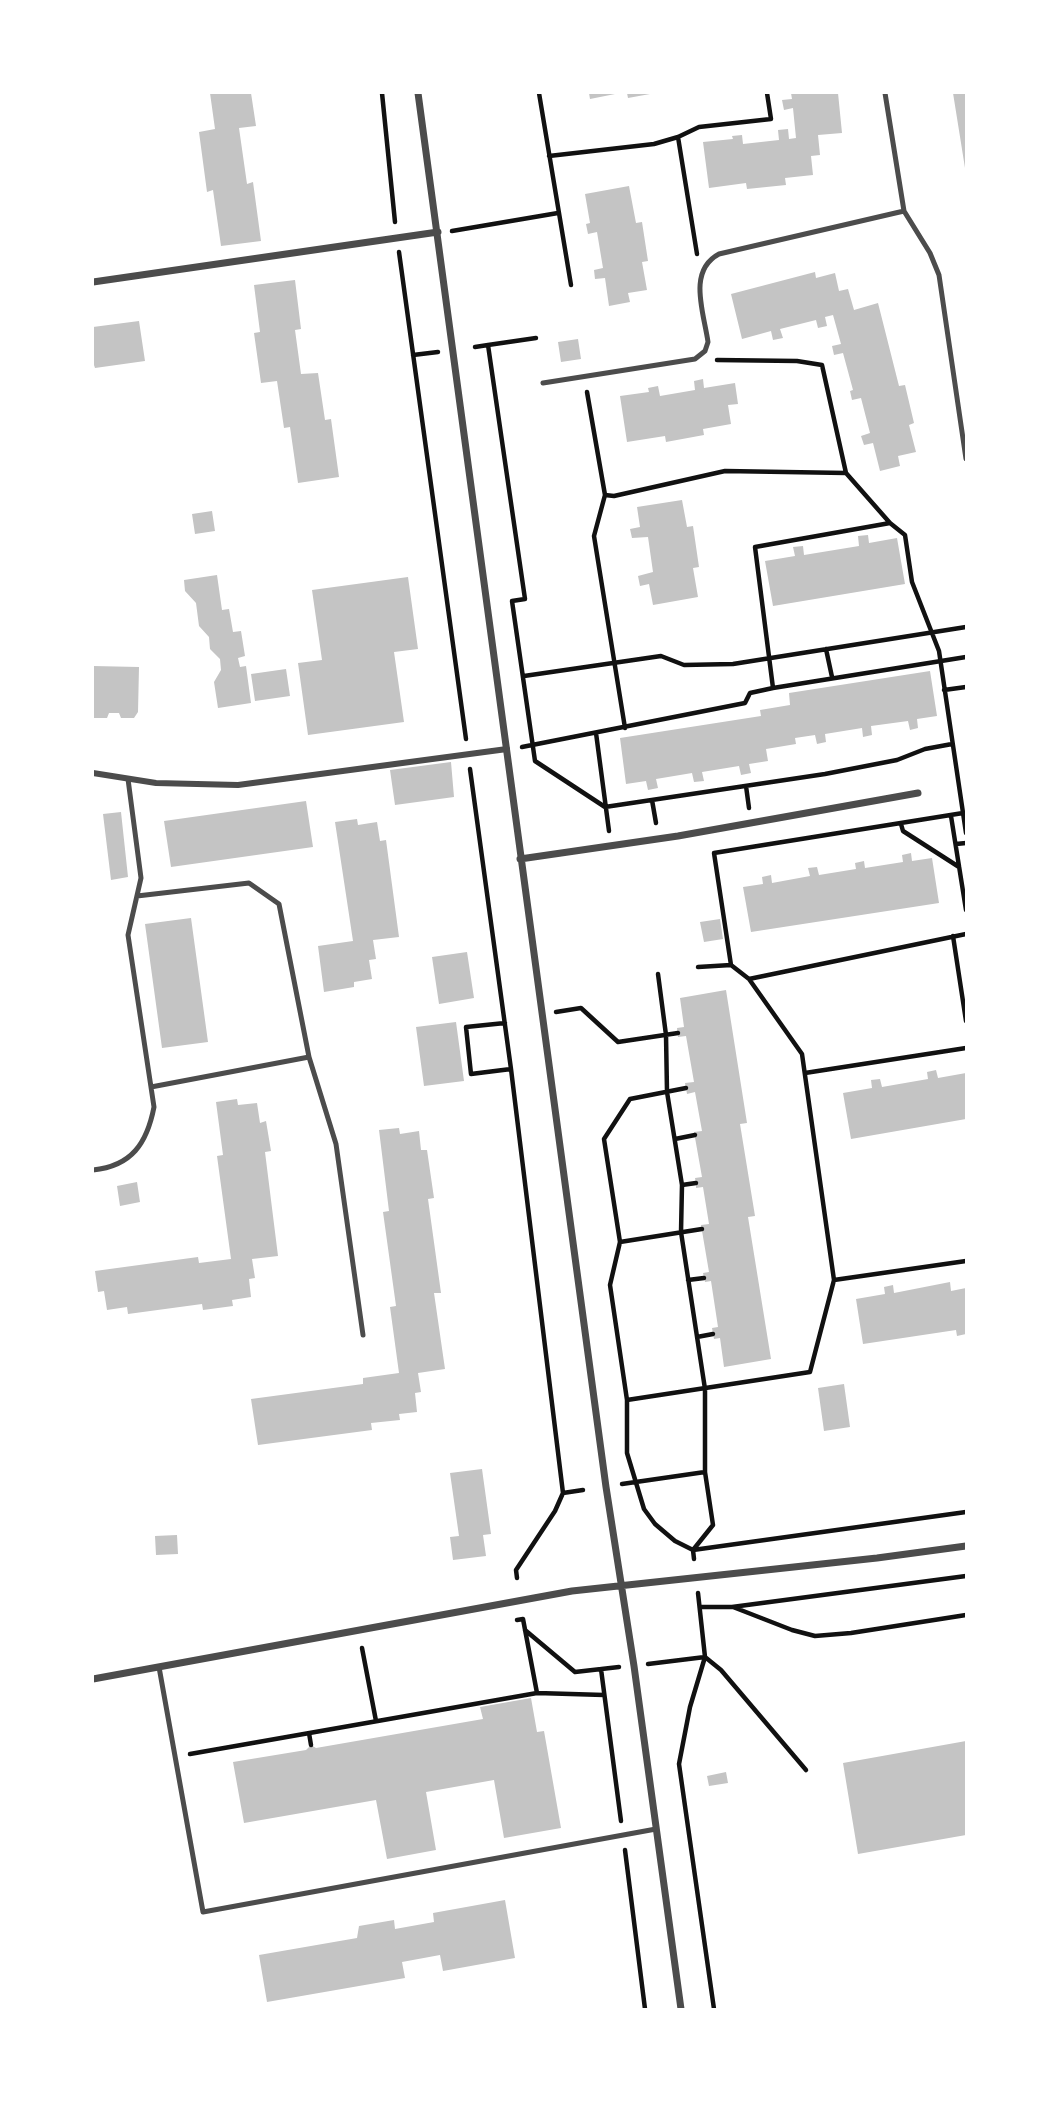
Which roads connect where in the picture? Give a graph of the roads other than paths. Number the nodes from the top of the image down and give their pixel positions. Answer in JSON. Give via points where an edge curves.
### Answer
{"nodes":[{"id":1,"x":418,"y":93,"type":"edge"},
{"id":2,"x":885,"y":93,"type":"edge"},
{"id":3,"x":904,"y":211,"type":"junction"},
{"id":4,"x":438,"y":232,"type":"junction"},
{"id":5,"x":93,"y":282,"type":"edge"},
{"id":6,"x":543,"y":383,"type":"dead end"},
{"id":7,"x":966,"y":459,"type":"edge"},
{"id":8,"x":507,"y":750,"type":"junction"},
{"id":9,"x":93,"y":773,"type":"edge"},
{"id":10,"x":128,"y":779,"type":"junction"},
{"id":11,"x":918,"y":793,"type":"dead end"},
{"id":12,"x":520,"y":859,"type":"junction"},
{"id":13,"x":137,"y":896,"type":"junction"},
{"id":14,"x":309,"y":1058,"type":"junction"},
{"id":15,"x":151,"y":1087,"type":"junction"},
{"id":16,"x":93,"y":1170,"type":"edge"},
{"id":17,"x":363,"y":1335,"type":"dead end"},
{"id":18,"x":966,"y":1546,"type":"edge"},
{"id":19,"x":622,"y":1584,"type":"junction"},
{"id":20,"x":159,"y":1667,"type":"junction"},
{"id":21,"x":93,"y":1679,"type":"edge"},
{"id":22,"x":656,"y":1829,"type":"junction"},
{"id":23,"x":681,"y":2009,"type":"edge"}],
"edges":[{"from":1,"to":4,"type":"street"},
{"from":2,"to":3,"type":"lane"},
{"from":3,"to":6,"type":"lane","via":[[709,259],[700,288],[708,342],[701,356],[691,361]]},
{"from":3,"to":7,"type":"lane","via":[[939,275]]},
{"from":4,"to":5,"type":"street"},
{"from":4,"to":8,"type":"street"},
{"from":8,"to":10,"type":"street","via":[[238,785]]},
{"from":8,"to":12,"type":"street"},
{"from":9,"to":10,"type":"street"},
{"from":10,"to":13,"type":"lane","via":[[141,878]]},
{"from":11,"to":12,"type":"street"},
{"from":12,"to":19,"type":"street"},
{"from":13,"to":14,"type":"lane","via":[[249,883],[279,904]]},
{"from":13,"to":15,"type":"lane","via":[[128,935]]},
{"from":14,"to":15,"type":"lane"},
{"from":14,"to":17,"type":"lane","via":[[336,1143]]},
{"from":15,"to":16,"type":"lane","via":[[154,1107],[141,1145],[128,1157]]},
{"from":18,"to":19,"type":"street"},
{"from":19,"to":20,"type":"street"},
{"from":19,"to":22,"type":"street"},
{"from":20,"to":21,"type":"street"},
{"from":20,"to":22,"type":"lane","via":[[203,1912]]},
{"from":22,"to":23,"type":"street"}]}
